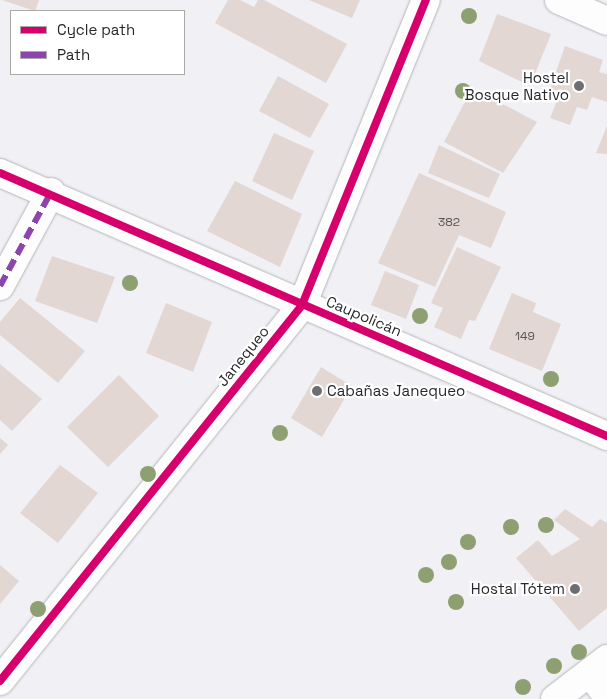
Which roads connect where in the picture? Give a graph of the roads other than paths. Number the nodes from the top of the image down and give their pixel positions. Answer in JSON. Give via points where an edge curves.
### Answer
{"nodes":[{"id":1,"x":426,"y":0,"type":"edge"},
{"id":2,"x":559,"y":0,"type":"edge"},
{"id":3,"x":607,"y":21,"type":"edge"},
{"id":4,"x":0,"y":173,"type":"edge"},
{"id":5,"x":51,"y":192,"type":"junction"},
{"id":6,"x":0,"y":286,"type":"edge"},
{"id":7,"x":302,"y":305,"type":"junction"},
{"id":8,"x":607,"y":436,"type":"edge"},
{"id":9,"x":599,"y":666,"type":"edge"},
{"id":10,"x":0,"y":681,"type":"edge"},
{"id":11,"x":607,"y":696,"type":"edge"},
{"id":12,"x":555,"y":699,"type":"edge"}],
"edges":[{"from":1,"to":7,"type":"street","name":"Janequeo"},
{"from":2,"to":3,"type":"street"},
{"from":4,"to":5,"type":"street","name":"Caupolicán"},
{"from":5,"to":6,"type":"street"},
{"from":5,"to":7,"type":"street","name":"Caupolicán"},
{"from":7,"to":8,"type":"street","name":"Caupolicán"},
{"from":7,"to":10,"type":"street","name":"Janequeo"},
{"from":9,"to":11,"type":"street"},
{"from":9,"to":12,"type":"street"}]}
